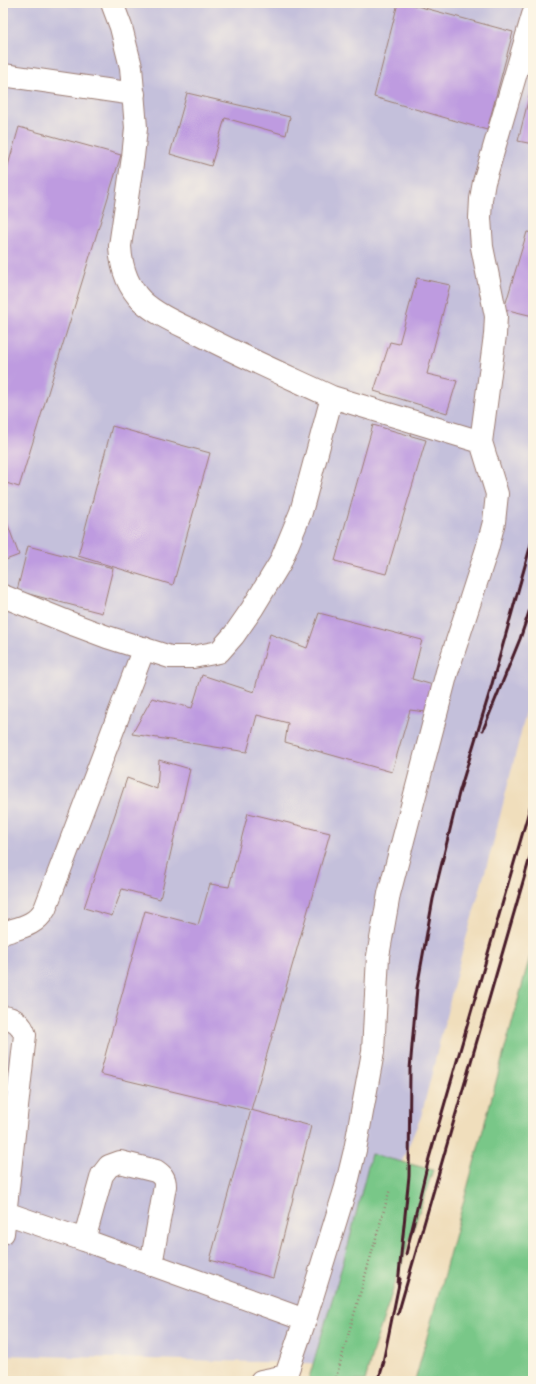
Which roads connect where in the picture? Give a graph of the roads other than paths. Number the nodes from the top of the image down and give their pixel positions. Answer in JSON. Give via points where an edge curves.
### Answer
{"nodes":[{"id":1,"x":112,"y":3,"type":"edge"},
{"id":2,"x":533,"y":15,"type":"edge"},
{"id":3,"x":3,"y":75,"type":"edge"},
{"id":4,"x":134,"y":94,"type":"junction"},
{"id":5,"x":332,"y":397,"type":"junction"},
{"id":6,"x":481,"y":442,"type":"junction"},
{"id":7,"x":3,"y":596,"type":"edge"},
{"id":8,"x":144,"y":648,"type":"junction"},
{"id":9,"x":3,"y":933,"type":"edge"},
{"id":10,"x":3,"y":1017,"type":"edge"},
{"id":11,"x":4,"y":1220,"type":"edge"},
{"id":12,"x":84,"y":1240,"type":"junction"},
{"id":13,"x":151,"y":1265,"type":"junction"},
{"id":14,"x":305,"y":1320,"type":"junction"},
{"id":15,"x":285,"y":1379,"type":"edge"},
{"id":16,"x":261,"y":1381,"type":"edge"}],
"edges":[{"from":1,"to":4,"type":"street","via":[[131,67]]},
{"from":2,"to":6,"type":"street","via":[[481,199],[482,247],[496,316]]},
{"from":3,"to":4,"type":"street"},
{"from":4,"to":5,"type":"street","via":[[136,128],[120,246],[124,270],[134,290],[143,301],[174,321]]},
{"from":5,"to":6,"type":"street"},
{"from":5,"to":8,"type":"street","via":[[301,512],[280,563],[234,635],[219,652],[193,657],[170,656]]},
{"from":6,"to":14,"type":"street","via":[[497,494],[494,522],[447,672],[389,894],[378,956],[373,1052],[355,1150]]},
{"from":7,"to":8,"type":"street","via":[[107,637]]},
{"from":8,"to":9,"type":"street","via":[[45,908],[33,923]]},
{"from":10,"to":11,"type":"street","via":[[11,1018],[20,1024],[25,1035]]},
{"from":11,"to":12,"type":"street"},
{"from":12,"to":13,"type":"street"},
{"from":12,"to":13,"type":"street","via":[[102,1175],[109,1166],[120,1162],[156,1171],[163,1178],[165,1186]]},
{"from":13,"to":14,"type":"street"},
{"from":14,"to":15,"type":"street"},
{"from":15,"to":16,"type":"street"}]}
